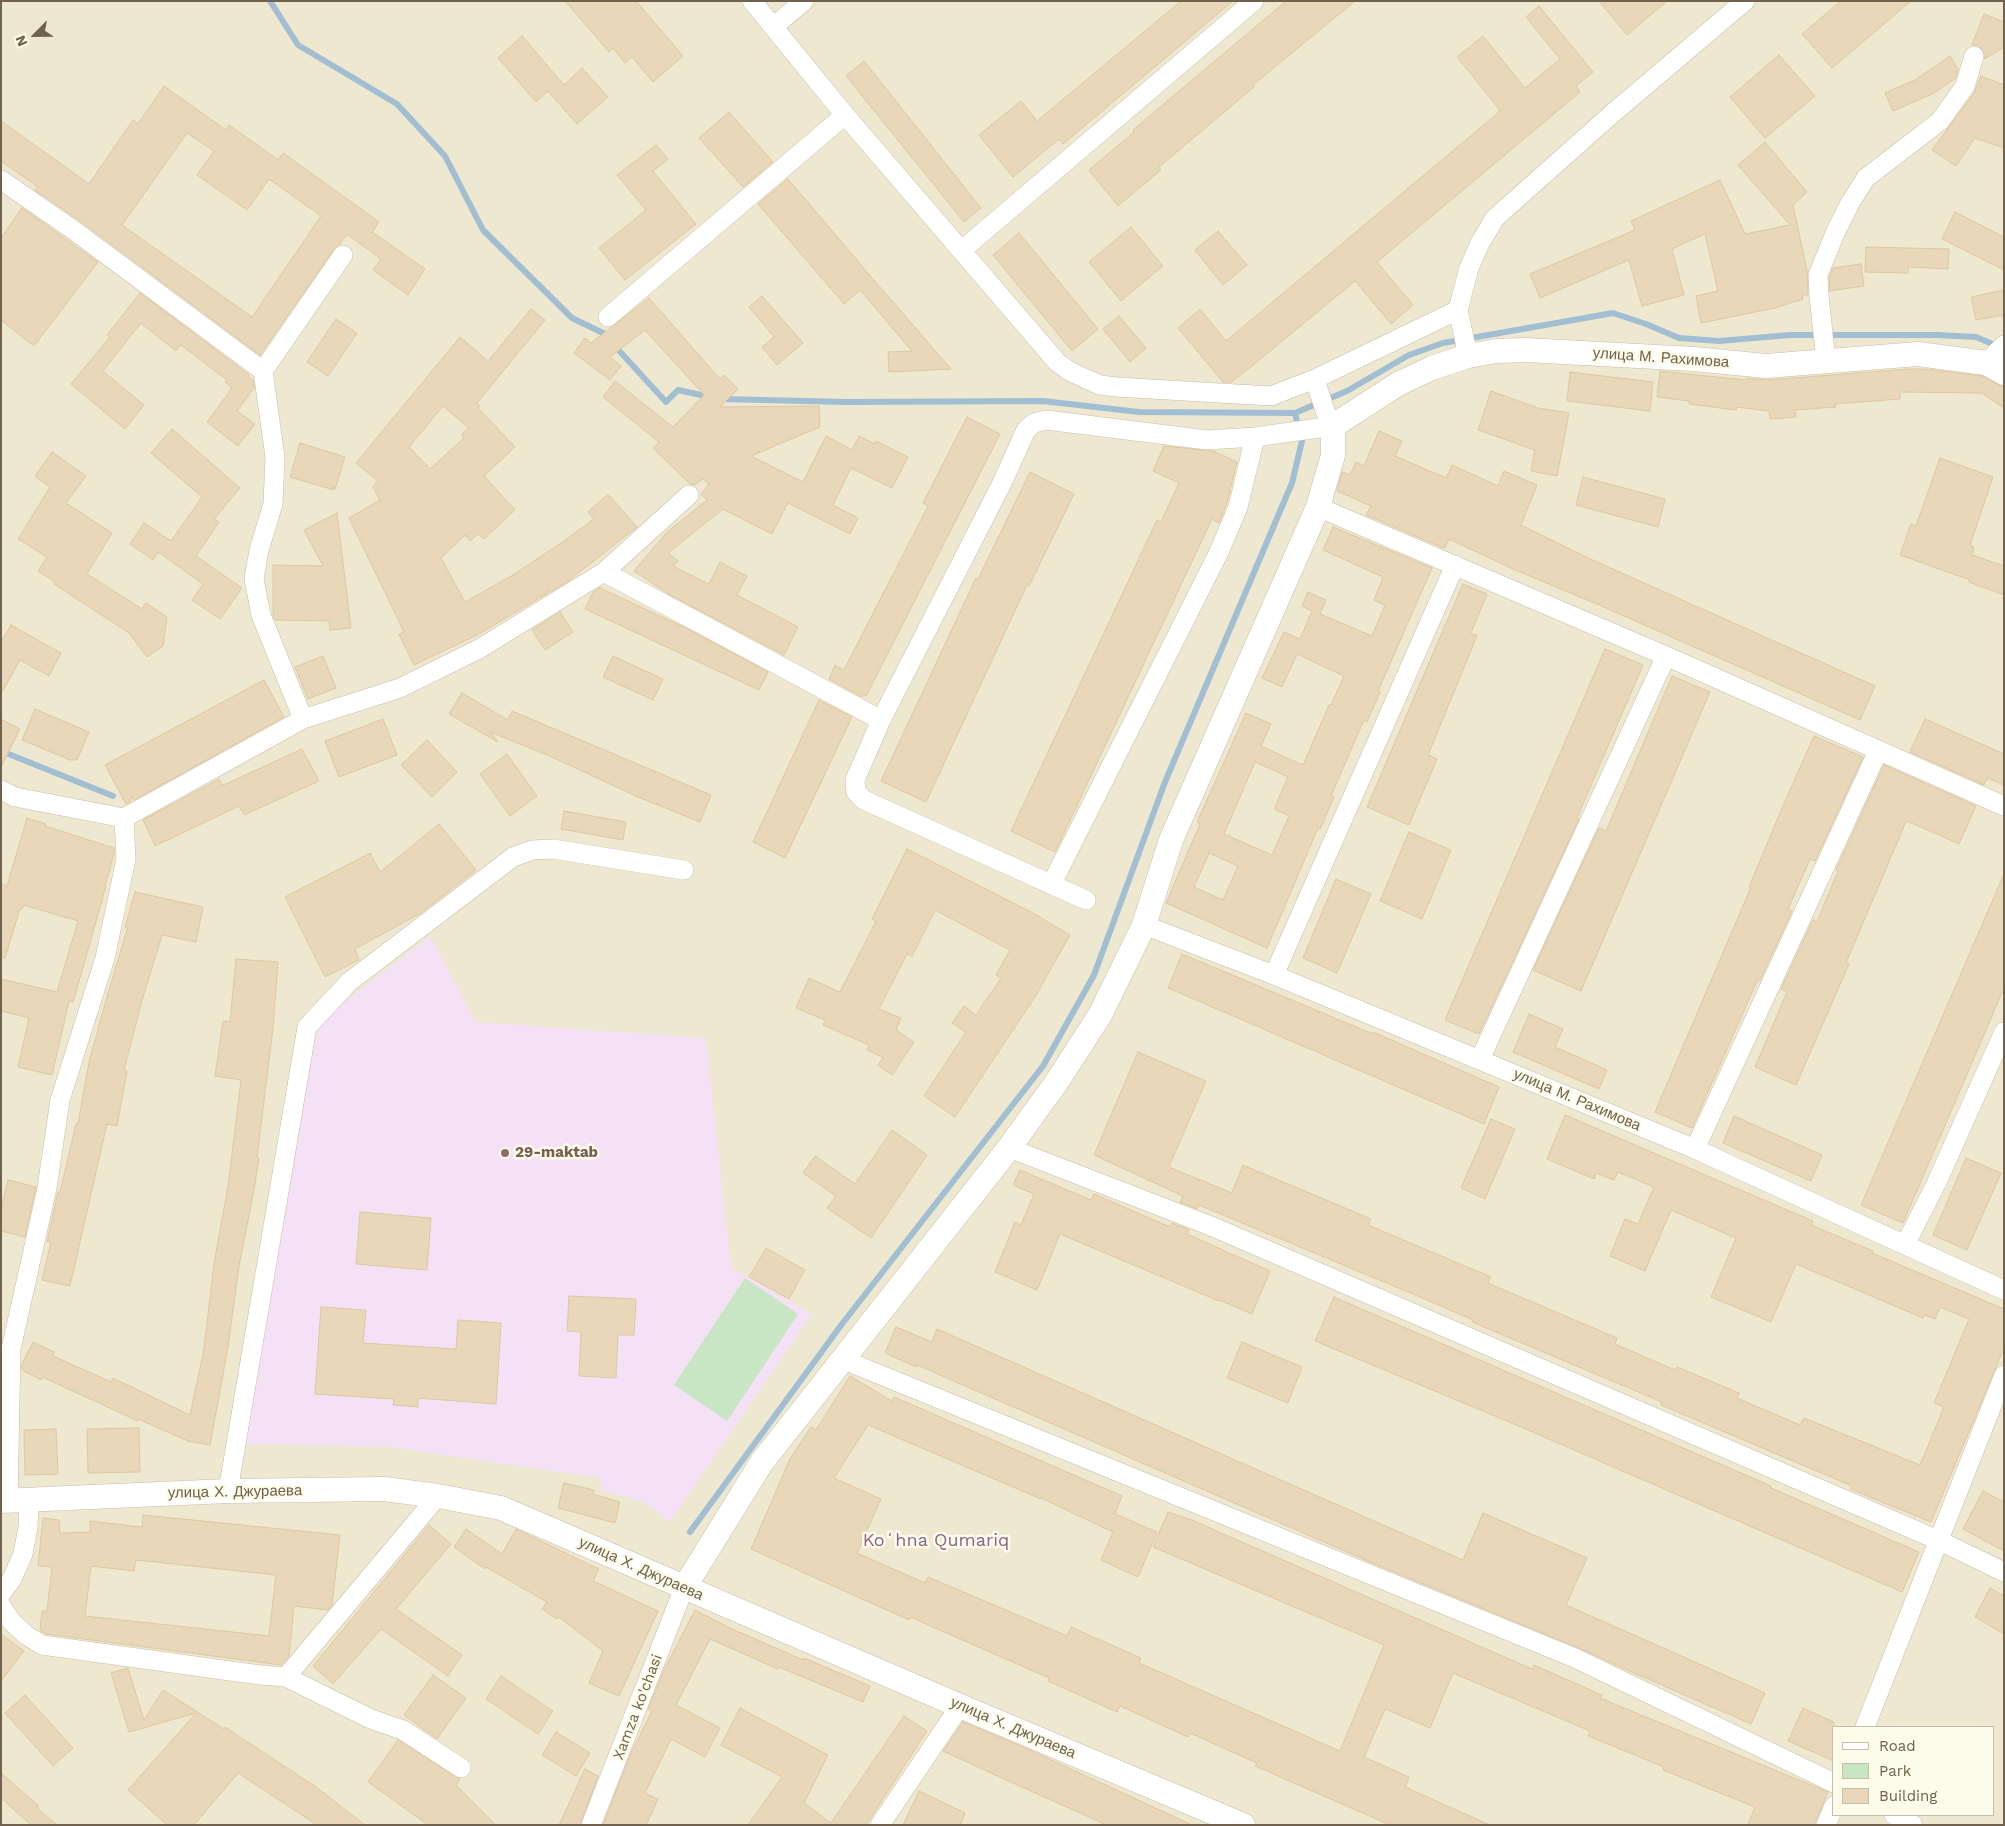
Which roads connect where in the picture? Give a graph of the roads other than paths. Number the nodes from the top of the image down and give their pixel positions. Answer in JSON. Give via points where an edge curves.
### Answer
{"nodes":[{"id":1,"x":752,"y":1,"type":"edge"},
{"id":2,"x":804,"y":1,"type":"edge"},
{"id":3,"x":1254,"y":1,"type":"edge"},
{"id":4,"x":1744,"y":1,"type":"edge"},
{"id":5,"x":773,"y":27,"type":"junction"},
{"id":6,"x":1974,"y":56,"type":"dead end"},
{"id":7,"x":846,"y":115,"type":"junction"},
{"id":8,"x":1,"y":180,"type":"edge"},
{"id":9,"x":962,"y":250,"type":"junction"},
{"id":10,"x":343,"y":254,"type":"dead end"},
{"id":11,"x":1458,"y":310,"type":"junction"},
{"id":12,"x":608,"y":317,"type":"dead end"},
{"id":13,"x":2004,"y":346,"type":"edge"},
{"id":14,"x":1825,"y":354,"type":"junction"},
{"id":15,"x":1468,"y":356,"type":"junction"},
{"id":16,"x":1995,"y":368,"type":"edge"},
{"id":17,"x":263,"y":371,"type":"junction"},
{"id":18,"x":1314,"y":379,"type":"junction"},
{"id":19,"x":1324,"y":422,"type":"junction"},
{"id":20,"x":1255,"y":437,"type":"junction"},
{"id":21,"x":689,"y":495,"type":"dead end"},
{"id":22,"x":1318,"y":507,"type":"junction"},
{"id":23,"x":1455,"y":565,"type":"junction"},
{"id":24,"x":604,"y":572,"type":"junction"},
{"id":25,"x":1666,"y":656,"type":"junction"},
{"id":26,"x":303,"y":719,"type":"junction"},
{"id":27,"x":881,"y":720,"type":"junction"},
{"id":28,"x":1878,"y":751,"type":"junction"},
{"id":29,"x":1,"y":790,"type":"edge"},
{"id":30,"x":2004,"y":806,"type":"edge"},
{"id":31,"x":124,"y":818,"type":"junction"},
{"id":32,"x":684,"y":870,"type":"dead end"},
{"id":33,"x":1051,"y":886,"type":"junction"},
{"id":34,"x":1086,"y":900,"type":"dead end"},
{"id":35,"x":1144,"y":925,"type":"junction"},
{"id":36,"x":1274,"y":975,"type":"junction"},
{"id":37,"x":2004,"y":1032,"type":"edge"},
{"id":38,"x":1480,"y":1059,"type":"junction"},
{"id":39,"x":1009,"y":1148,"type":"junction"},
{"id":40,"x":1696,"y":1149,"type":"junction"},
{"id":41,"x":1905,"y":1245,"type":"junction"},
{"id":42,"x":2004,"y":1290,"type":"edge"},
{"id":43,"x":844,"y":1360,"type":"junction"},
{"id":44,"x":2004,"y":1375,"type":"edge"},
{"id":45,"x":228,"y":1491,"type":"junction"},
{"id":46,"x":438,"y":1496,"type":"junction"},
{"id":47,"x":13,"y":1501,"type":"edge"},
{"id":48,"x":1940,"y":1541,"type":"junction"},
{"id":49,"x":2004,"y":1572,"type":"edge"},
{"id":50,"x":684,"y":1588,"type":"junction"},
{"id":51,"x":1,"y":1594,"type":"edge"},
{"id":52,"x":1,"y":1606,"type":"edge"},
{"id":53,"x":286,"y":1677,"type":"junction"},
{"id":54,"x":960,"y":1706,"type":"junction"},
{"id":55,"x":1865,"y":1726,"type":"edge"},
{"id":56,"x":461,"y":1768,"type":"dead end"},
{"id":57,"x":1832,"y":1782,"type":"edge"},
{"id":58,"x":1832,"y":1811,"type":"edge"},
{"id":59,"x":1896,"y":1816,"type":"edge"},
{"id":60,"x":591,"y":1825,"type":"edge"},
{"id":61,"x":880,"y":1825,"type":"edge"},
{"id":62,"x":1243,"y":1825,"type":"edge"},
{"id":63,"x":1826,"y":1825,"type":"edge"},
{"id":64,"x":1913,"y":1825,"type":"edge"}],
"edges":[{"from":1,"to":5,"type":"street"},
{"from":2,"to":5,"type":"street"},
{"from":3,"to":9,"type":"street"},
{"from":4,"to":11,"type":"street","via":[[1495,218],[1469,268]]},
{"from":5,"to":7,"type":"street"},
{"from":6,"to":14,"type":"street","via":[[1965,86],[1940,121],[1866,178],[1850,202],[1818,275]]},
{"from":7,"to":9,"type":"street"},
{"from":7,"to":12,"type":"street"},
{"from":8,"to":17,"type":"street"},
{"from":9,"to":18,"type":"street","via":[[1057,362],[1100,385],[1271,396]]},
{"from":10,"to":17,"type":"street"},
{"from":11,"to":15,"type":"street"},
{"from":11,"to":18,"type":"street"},
{"from":13,"to":16,"type":"street"},
{"from":14,"to":15,"type":"street","name":"улица М. Рахимова","via":[[1766,366],[1526,350]]},
{"from":14,"to":16,"type":"street","name":"улица М. Рахимова","via":[[1918,354]]},
{"from":15,"to":19,"type":"street","name":"улица М. Рахимова","via":[[1432,368]]},
{"from":17,"to":26,"type":"street","via":[[275,457],[274,504],[259,550],[254,579],[261,615]]},
{"from":18,"to":19,"type":"street"},
{"from":19,"to":20,"type":"street","via":[[1286,433]]},
{"from":19,"to":22,"type":"street","via":[[1333,455]]},
{"from":20,"to":27,"type":"street","via":[[1207,440],[1046,420],[1026,430]]},
{"from":20,"to":33,"type":"street","via":[[1238,507],[1219,552]]},
{"from":21,"to":24,"type":"street"},
{"from":22,"to":23,"type":"street"},
{"from":22,"to":35,"type":"street","via":[[1171,840]]},
{"from":23,"to":25,"type":"street"},
{"from":23,"to":36,"type":"street"},
{"from":24,"to":26,"type":"street","via":[[479,649],[409,683]]},
{"from":24,"to":27,"type":"street"},
{"from":25,"to":28,"type":"street"},
{"from":25,"to":38,"type":"street"},
{"from":26,"to":31,"type":"street"},
{"from":27,"to":33,"type":"street","via":[[855,780],[856,792],[864,800]]},
{"from":28,"to":30,"type":"street"},
{"from":28,"to":40,"type":"street"},
{"from":29,"to":31,"type":"street","via":[[15,797]]},
{"from":31,"to":47,"type":"street","via":[[126,859],[105,958],[60,1100],[47,1188],[11,1349]]},
{"from":32,"to":45,"type":"street","via":[[553,849],[532,850],[513,857],[349,982],[307,1027]]},
{"from":33,"to":34,"type":"street"},
{"from":35,"to":36,"type":"street","name":"улица М. Рахимова"},
{"from":35,"to":39,"type":"street","via":[[1100,1015]]},
{"from":36,"to":38,"type":"street","name":"улица М. Рахимова"},
{"from":37,"to":41,"type":"street"},
{"from":38,"to":40,"type":"street","name":"улица М. Рахимова"},
{"from":39,"to":43,"type":"street"},
{"from":39,"to":48,"type":"street","via":[[1211,1226]]},
{"from":40,"to":41,"type":"street","name":"улица М. Рахимова"},
{"from":41,"to":42,"type":"street","name":"улица М. Рахимова"},
{"from":43,"to":50,"type":"street","via":[[762,1462]]},
{"from":43,"to":57,"type":"street","via":[[1574,1658]]},
{"from":44,"to":48,"type":"street"},
{"from":45,"to":46,"type":"street","name":"улица Х. Джураева","via":[[384,1489]]},
{"from":45,"to":47,"type":"street","name":"улица Х. Джураева"},
{"from":46,"to":50,"type":"street","name":"улица Х. Джураева","via":[[501,1508]]},
{"from":46,"to":53,"type":"street"},
{"from":47,"to":51,"type":"street","via":[[28,1527],[23,1554]]},
{"from":48,"to":49,"type":"street"},
{"from":48,"to":55,"type":"street"},
{"from":50,"to":54,"type":"street","name":"улица Х. Джураева"},
{"from":50,"to":60,"type":"street","name":"Xamza ko'chasi"},
{"from":52,"to":53,"type":"street","via":[[12,1622],[42,1645]]},
{"from":53,"to":56,"type":"street","via":[[370,1719],[404,1730]]},
{"from":54,"to":61,"type":"street"},
{"from":54,"to":62,"type":"street","name":"улица Х. Джураева"},
{"from":58,"to":63,"type":"street"},
{"from":59,"to":64,"type":"street"}]}
